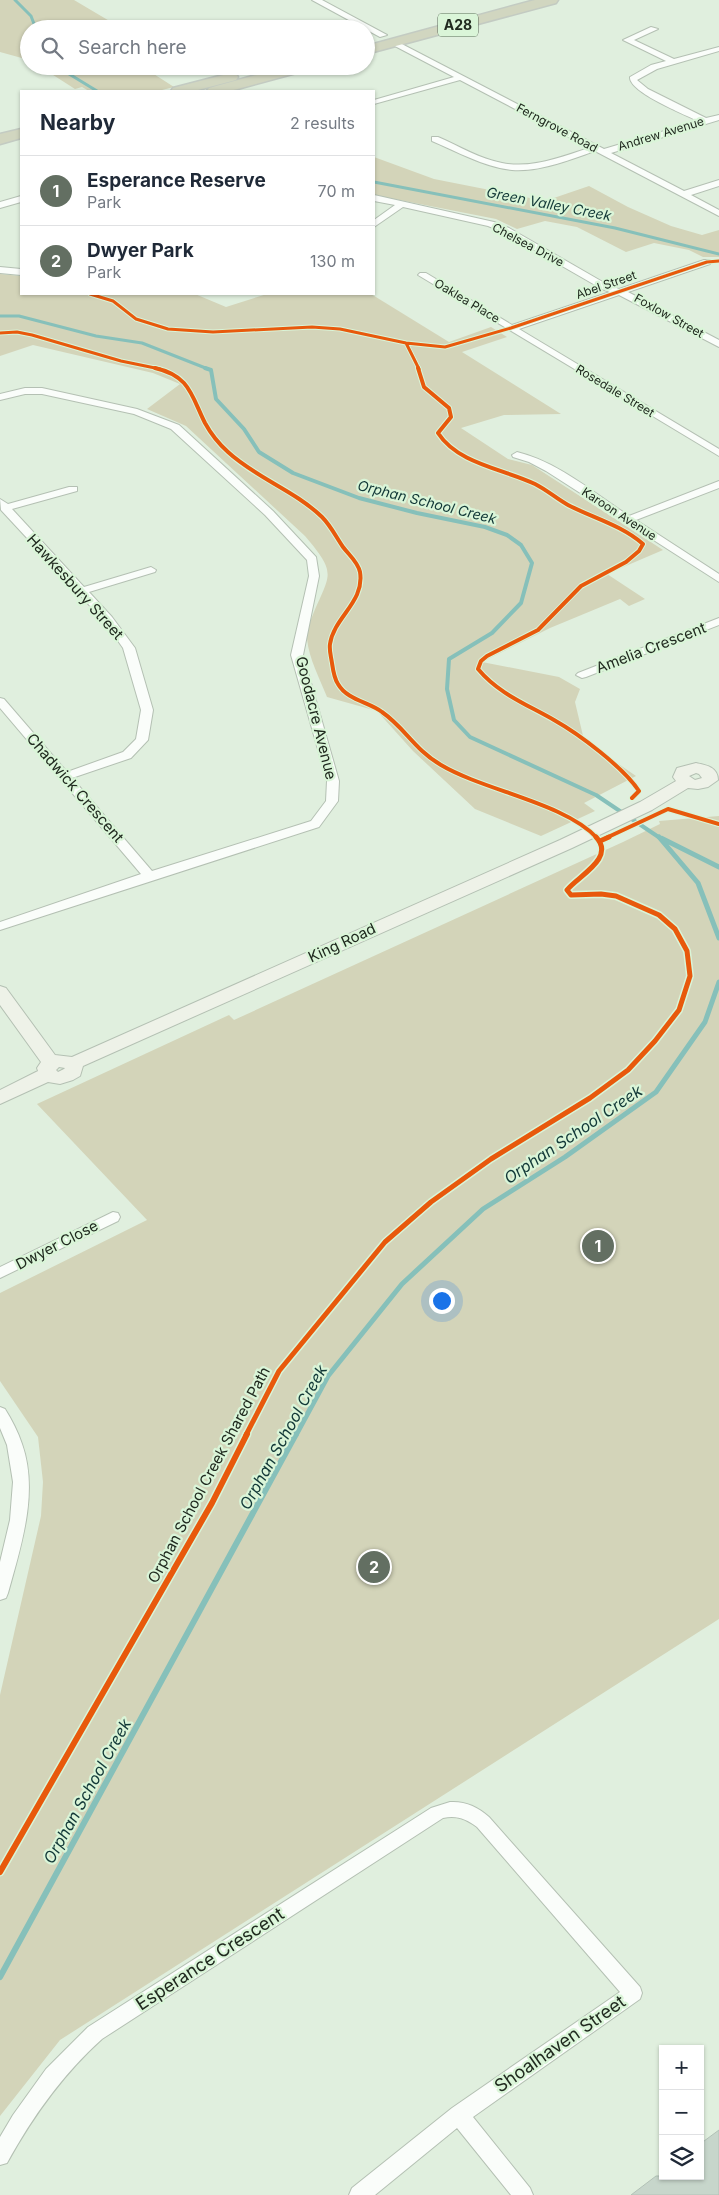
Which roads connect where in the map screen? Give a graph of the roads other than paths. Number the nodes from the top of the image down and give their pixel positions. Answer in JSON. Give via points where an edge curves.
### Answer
{"nodes":[{"id":1,"x":316,"y":0,"type":"edge"},
{"id":2,"x":515,"y":0,"type":"edge"},
{"id":3,"x":551,"y":0,"type":"edge"},
{"id":4,"x":353,"y":20,"type":"edge"},
{"id":5,"x":654,"y":30,"type":"dead end"},
{"id":6,"x":375,"y":32,"type":"edge"},
{"id":7,"x":389,"y":39,"type":"junction"},
{"id":8,"x":375,"y":40,"type":"edge"},
{"id":9,"x":375,"y":46,"type":"edge"},
{"id":10,"x":719,"y":49,"type":"edge"},
{"id":11,"x":674,"y":62,"type":"junction"},
{"id":12,"x":233,"y":75,"type":"edge"},
{"id":13,"x":273,"y":75,"type":"edge"},
{"id":14,"x":462,"y":77,"type":"junction"},
{"id":15,"x":181,"y":90,"type":"edge"},
{"id":16,"x":218,"y":90,"type":"edge"},
{"id":17,"x":375,"y":102,"type":"edge"},
{"id":18,"x":719,"y":117,"type":"edge"},
{"id":19,"x":705,"y":121,"type":"junction"},
{"id":20,"x":20,"y":134,"type":"edge"},
{"id":21,"x":435,"y":139,"type":"dead end"},
{"id":22,"x":0,"y":140,"type":"edge"},
{"id":23,"x":20,"y":144,"type":"edge"},
{"id":24,"x":0,"y":150,"type":"edge"},
{"id":25,"x":600,"y":150,"type":"junction"},
{"id":26,"x":719,"y":183,"type":"edge"},
{"id":27,"x":684,"y":194,"type":"junction"},
{"id":28,"x":375,"y":198,"type":"edge"},
{"id":29,"x":20,"y":199,"type":"edge"},
{"id":30,"x":402,"y":204,"type":"junction"},
{"id":31,"x":0,"y":205,"type":"edge"},
{"id":32,"x":719,"y":213,"type":"edge"},
{"id":33,"x":375,"y":223,"type":"edge"},
{"id":34,"x":707,"y":262,"type":"dead end"},
{"id":35,"x":0,"y":270,"type":"edge"},
{"id":36,"x":20,"y":272,"type":"edge"},
{"id":37,"x":423,"y":275,"type":"dead end"},
{"id":38,"x":618,"y":291,"type":"junction"},
{"id":39,"x":511,"y":328,"type":"junction"},
{"id":40,"x":719,"y":344,"type":"edge"},
{"id":41,"x":0,"y":397,"type":"edge"},
{"id":42,"x":719,"y":453,"type":"edge"},
{"id":43,"x":517,"y":455,"type":"dead end"},
{"id":44,"x":719,"y":484,"type":"edge"},
{"id":45,"x":73,"y":489,"type":"dead end"},
{"id":46,"x":2,"y":505,"type":"edge"},
{"id":47,"x":628,"y":520,"type":"junction"},
{"id":48,"x":151,"y":570,"type":"dead end"},
{"id":49,"x":719,"y":579,"type":"edge"},
{"id":50,"x":82,"y":591,"type":"junction"},
{"id":51,"x":719,"y":621,"type":"edge"},
{"id":52,"x":582,"y":675,"type":"dead end"},
{"id":53,"x":0,"y":702,"type":"edge"},
{"id":54,"x":713,"y":774,"type":"edge"},
{"id":55,"x":66,"y":776,"type":"junction"},
{"id":56,"x":646,"y":806,"type":"joint"},
{"id":57,"x":612,"y":822,"type":"joint"},
{"id":58,"x":150,"y":876,"type":"junction"},
{"id":59,"x":0,"y":926,"type":"edge"},
{"id":60,"x":0,"y":992,"type":"edge"},
{"id":61,"x":50,"y":1068,"type":"junction"},
{"id":62,"x":0,"y":1098,"type":"edge"},
{"id":63,"x":113,"y":1217,"type":"dead end"},
{"id":64,"x":0,"y":1273,"type":"edge"},
{"id":65,"x":0,"y":1413,"type":"edge"},
{"id":66,"x":0,"y":1593,"type":"edge"},
{"id":67,"x":460,"y":1809,"type":"joint"},
{"id":68,"x":458,"y":2114,"type":"junction"},
{"id":69,"x":0,"y":2156,"type":"edge"},
{"id":70,"x":359,"y":2195,"type":"edge"},
{"id":71,"x":522,"y":2195,"type":"edge"}],
"edges":[{"from":1,"to":4,"type":"street","name":"Ferngrove Road"},
{"from":2,"to":7,"type":"highway","number":"A28"},
{"from":3,"to":7,"type":"highway","number":"A28"},
{"from":5,"to":11,"type":"street","via":[[627,40]]},
{"from":6,"to":7,"type":"street","name":"Ferngrove Road"},
{"from":7,"to":8,"type":"highway","number":"A28"},
{"from":7,"to":9,"type":"highway","number":"A28"},
{"from":7,"to":14,"type":"street","name":"Ferngrove Road"},
{"from":10,"to":11,"type":"street"},
{"from":11,"to":19,"type":"street","via":[[632,79],[645,91]]},
{"from":12,"to":15,"type":"highway"},
{"from":13,"to":16,"type":"highway"},
{"from":14,"to":17,"type":"street"},
{"from":14,"to":25,"type":"street","name":"Ferngrove Road"},
{"from":18,"to":19,"type":"street","name":"Andrew Avenue"},
{"from":19,"to":25,"type":"street","name":"Andrew Avenue"},
{"from":20,"to":22,"type":"highway"},
{"from":21,"to":25,"type":"street","name":"Andrew Avenue","via":[[483,159],[513,167]]},
{"from":23,"to":24,"type":"highway"},
{"from":25,"to":27,"type":"street","name":"Ferngrove Road"},
{"from":26,"to":27,"type":"street"},
{"from":27,"to":32,"type":"street","name":"Ferngrove Road"},
{"from":28,"to":30,"type":"street","name":"Chelsea Drive"},
{"from":29,"to":31,"type":"street"},
{"from":30,"to":33,"type":"street"},
{"from":30,"to":38,"type":"street","name":"Chelsea Drive","via":[[506,230],[605,287]]},
{"from":34,"to":38,"type":"street","name":"Abel Street"},
{"from":35,"to":36,"type":"street"},
{"from":37,"to":39,"type":"street","name":"Oaklea Place"},
{"from":38,"to":39,"type":"street","name":"Abel Street"},
{"from":38,"to":40,"type":"street","name":"Foxlow Street","via":[[654,307]]},
{"from":39,"to":42,"type":"street","name":"Rosedale Street"},
{"from":41,"to":58,"type":"street","name":"Goodacre Avenue","via":[[29,389],[42,391],[137,412],[175,427],[269,513],[312,559],[314,576],[297,656],[333,782],[332,801],[315,824]]},
{"from":43,"to":47,"type":"street","name":"Karoon Avenue","via":[[550,469]]},
{"from":44,"to":47,"type":"street"},
{"from":45,"to":46,"type":"street"},
{"from":46,"to":50,"type":"street","name":"Hawkesbury Street"},
{"from":47,"to":49,"type":"street","name":"Karoon Avenue"},
{"from":48,"to":50,"type":"street"},
{"from":50,"to":55,"type":"street","name":"Hawkesbury Street","via":[[129,648],[147,710],[142,740],[127,755]]},
{"from":51,"to":52,"type":"street","name":"Amelia Crescent"},
{"from":53,"to":55,"type":"street","name":"Chadwick Crescent"},
{"from":54,"to":56,"type":"main road","via":[[699,785],[686,782]]},
{"from":55,"to":58,"type":"street","name":"Chadwick Crescent"},
{"from":56,"to":57,"type":"main road"},
{"from":57,"to":61,"type":"main road","name":"King Road","via":[[72,1064],[74,1070],[67,1077],[58,1078]]},
{"from":58,"to":59,"type":"street","name":"Goodacre Avenue"},
{"from":60,"to":61,"type":"main road"},
{"from":61,"to":62,"type":"main road"},
{"from":63,"to":64,"type":"street","name":"Dwyer Close"},
{"from":65,"to":66,"type":"street","via":[[16,1449],[20,1492],[16,1526]]},
{"from":67,"to":68,"type":"street","name":"Shoalhaven Street","via":[[483,1822],[633,1993]]},
{"from":67,"to":69,"type":"street","name":"Esperance Crescent","via":[[437,1813],[95,2033],[40,2089]]},
{"from":68,"to":70,"type":"street","name":"Shoalhaven Street"},
{"from":68,"to":71,"type":"street"}]}
